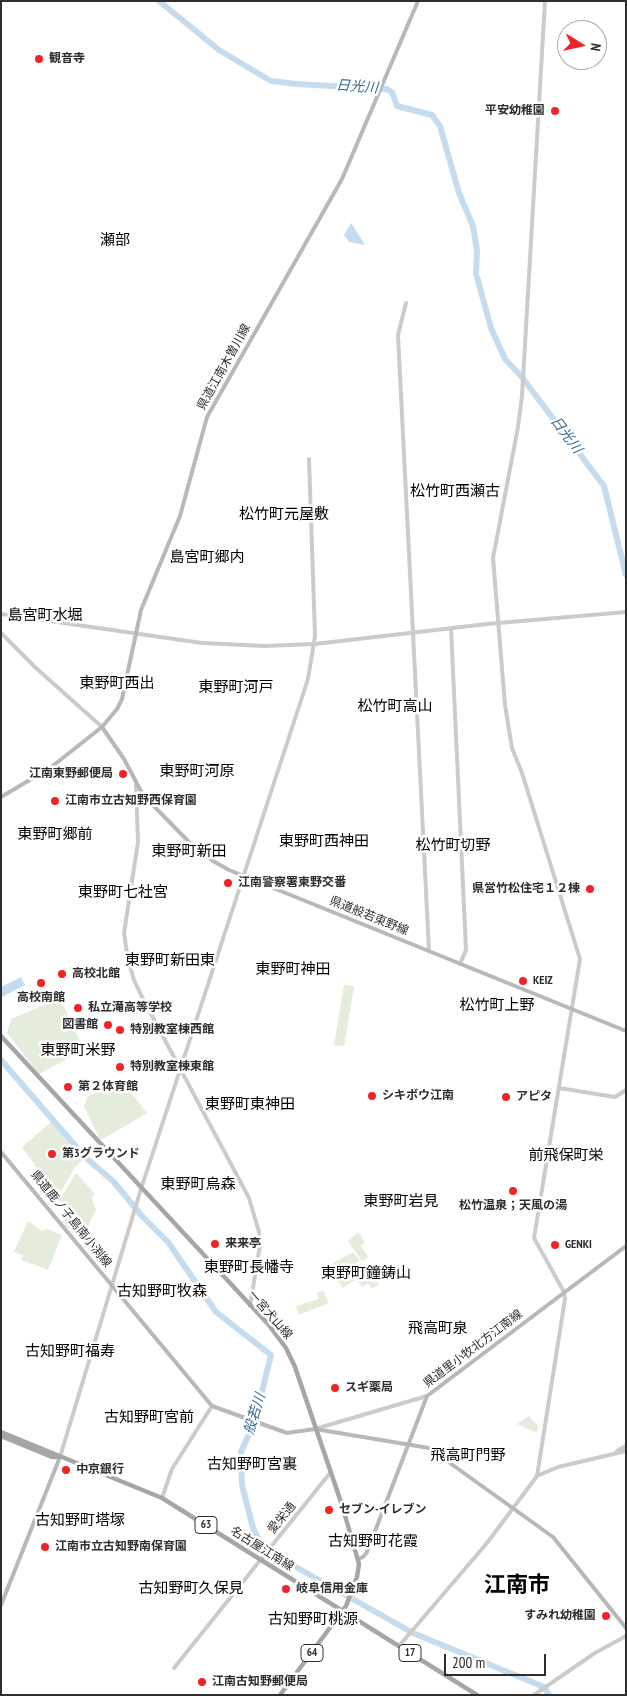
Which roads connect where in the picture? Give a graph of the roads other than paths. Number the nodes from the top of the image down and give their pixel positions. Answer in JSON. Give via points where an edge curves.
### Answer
{"nodes":[{"id":1,"x":418,"y":1,"type":"edge"},
{"id":2,"x":546,"y":1,"type":"edge"},
{"id":3,"x":406,"y":303,"type":"dead end"},
{"id":4,"x":309,"y":460,"type":"dead end"},
{"id":5,"x":626,"y":612,"type":"edge"},
{"id":6,"x":1,"y":614,"type":"edge"},
{"id":7,"x":497,"y":623,"type":"junction"},
{"id":8,"x":451,"y":628,"type":"junction"},
{"id":9,"x":135,"y":632,"type":"junction"},
{"id":10,"x":1,"y":633,"type":"edge"},
{"id":11,"x":413,"y":633,"type":"junction"},
{"id":12,"x":314,"y":644,"type":"junction"},
{"id":13,"x":102,"y":727,"type":"junction"},
{"id":14,"x":136,"y":784,"type":"junction"},
{"id":15,"x":1,"y":796,"type":"edge"},
{"id":16,"x":244,"y":876,"type":"junction"},
{"id":17,"x":429,"y":951,"type":"junction"},
{"id":18,"x":460,"y":964,"type":"junction"},
{"id":19,"x":572,"y":1011,"type":"junction"},
{"id":20,"x":626,"y":1031,"type":"edge"},
{"id":21,"x":1,"y":1036,"type":"edge"},
{"id":22,"x":180,"y":1068,"type":"junction"},
{"id":23,"x":559,"y":1088,"type":"junction"},
{"id":24,"x":626,"y":1090,"type":"edge"},
{"id":25,"x":1,"y":1152,"type":"edge"},
{"id":26,"x":141,"y":1189,"type":"junction"},
{"id":27,"x":626,"y":1246,"type":"edge"},
{"id":28,"x":112,"y":1285,"type":"junction"},
{"id":29,"x":564,"y":1292,"type":"junction"},
{"id":30,"x":250,"y":1307,"type":"junction"},
{"id":31,"x":427,"y":1396,"type":"junction"},
{"id":32,"x":212,"y":1406,"type":"junction"},
{"id":33,"x":315,"y":1429,"type":"junction"},
{"id":34,"x":1,"y":1434,"type":"edge"},
{"id":35,"x":408,"y":1444,"type":"junction"},
{"id":36,"x":626,"y":1446,"type":"edge"},
{"id":37,"x":626,"y":1451,"type":"edge"},
{"id":38,"x":615,"y":1452,"type":"junction"},
{"id":39,"x":60,"y":1457,"type":"junction"},
{"id":40,"x":330,"y":1473,"type":"junction"},
{"id":41,"x":537,"y":1476,"type":"junction"},
{"id":42,"x":162,"y":1498,"type":"junction"},
{"id":43,"x":513,"y":1508,"type":"junction"},
{"id":44,"x":358,"y":1559,"type":"junction"},
{"id":45,"x":260,"y":1560,"type":"junction"},
{"id":46,"x":1,"y":1605,"type":"edge"},
{"id":47,"x":343,"y":1611,"type":"junction"},
{"id":48,"x":626,"y":1628,"type":"edge"},
{"id":49,"x":626,"y":1636,"type":"edge"},
{"id":50,"x":398,"y":1646,"type":"junction"},
{"id":51,"x":174,"y":1668,"type":"dead end"},
{"id":52,"x":280,"y":1695,"type":"edge"},
{"id":53,"x":477,"y":1695,"type":"edge"},
{"id":54,"x":534,"y":1695,"type":"edge"}],
"edges":[{"from":1,"to":9,"type":"main road","name":"県道江南木曽川線","via":[[342,179],[213,403],[180,516],[146,595]]},
{"from":2,"to":7,"type":"street","via":[[523,379],[518,427],[494,549]]},
{"from":3,"to":11,"type":"street","via":[[398,335]]},
{"from":4,"to":12,"type":"street"},
{"from":5,"to":7,"type":"street"},
{"from":6,"to":9,"type":"street"},
{"from":7,"to":8,"type":"street"},
{"from":7,"to":19,"type":"street","via":[[512,748],[579,952],[579,975]]},
{"from":8,"to":11,"type":"street"},
{"from":8,"to":18,"type":"street","via":[[466,950]]},
{"from":9,"to":12,"type":"street","via":[[225,645]]},
{"from":9,"to":13,"type":"main road","name":"県道江南木曽川線","via":[[122,699]]},
{"from":10,"to":13,"type":"street"},
{"from":11,"to":12,"type":"street"},
{"from":11,"to":17,"type":"street"},
{"from":12,"to":16,"type":"street","via":[[308,679]]},
{"from":13,"to":14,"type":"main road","name":"県道般若東野線","via":[[124,759]]},
{"from":13,"to":15,"type":"main road","name":"県道江南木曽川線","via":[[43,773]]},
{"from":14,"to":16,"type":"main road","name":"県道般若東野線","via":[[160,815],[201,853]]},
{"from":14,"to":22,"type":"street","via":[[138,842],[124,939],[134,980]]},
{"from":16,"to":17,"type":"main road","name":"県道般若東野線"},
{"from":16,"to":22,"type":"street"},
{"from":17,"to":18,"type":"main road","name":"県道般若東野線"},
{"from":18,"to":19,"type":"main road","name":"県道般若東野線"},
{"from":19,"to":20,"type":"main road","name":"県道般若東野線"},
{"from":19,"to":23,"type":"street"},
{"from":21,"to":26,"type":"main road","name":"一宮犬山線","number":"64"},
{"from":22,"to":26,"type":"street"},
{"from":22,"to":30,"type":"street","via":[[236,1171],[255,1217],[260,1245]]},
{"from":23,"to":24,"type":"street","via":[[615,1097]]},
{"from":23,"to":29,"type":"street","via":[[534,1238]]},
{"from":25,"to":28,"type":"main road","name":"県道鹿ノ子島南小渕線"},
{"from":26,"to":28,"type":"street"},
{"from":26,"to":30,"type":"main road","name":"一宮犬山線","number":"64"},
{"from":27,"to":29,"type":"main road","name":"県道里小牧北方江南線"},
{"from":28,"to":32,"type":"main road","name":"県道鹿ノ子島南小渕線"},
{"from":28,"to":39,"type":"street"},
{"from":29,"to":31,"type":"main road","name":"県道里小牧北方江南線"},
{"from":29,"to":41,"type":"street"},
{"from":30,"to":33,"type":"main road","name":"一宮犬山線","number":"64","via":[[286,1348]]},
{"from":31,"to":33,"type":"street"},
{"from":31,"to":35,"type":"main road","name":"県道里小牧北方江南線"},
{"from":32,"to":33,"type":"main road","via":[[287,1433]]},
{"from":32,"to":42,"type":"street","via":[[170,1473]]},
{"from":33,"to":35,"type":"main road"},
{"from":33,"to":40,"type":"main road","name":"一宮犬山線","number":"64"},
{"from":34,"to":39,"type":"main road","name":"名古屋江南線","number":"63"},
{"from":35,"to":43,"type":"main road","via":[[429,1448]]},
{"from":35,"to":44,"type":"main road","name":"県道里小牧北方江南線","via":[[367,1552]]},
{"from":36,"to":38,"type":"street"},
{"from":37,"to":38,"type":"street"},
{"from":38,"to":41,"type":"street"},
{"from":39,"to":42,"type":"main road","name":"名古屋江南線","number":"63"},
{"from":39,"to":46,"type":"main road"},
{"from":40,"to":44,"type":"main road","name":"一宮犬山線","number":"64"},
{"from":40,"to":45,"type":"street","name":"愛栄通"},
{"from":41,"to":43,"type":"street"},
{"from":42,"to":45,"type":"main road","name":"名古屋江南線","number":"63"},
{"from":43,"to":48,"type":"main road","via":[[553,1537]]},
{"from":43,"to":50,"type":"street"},
{"from":44,"to":47,"type":"main road","name":"一宮犬山線","number":"64","via":[[356,1577]]},
{"from":45,"to":47,"type":"main road","name":"名古屋江南線","number":"63"},
{"from":45,"to":51,"type":"street","name":"愛栄通"},
{"from":47,"to":50,"type":"main road","number":"17"},
{"from":47,"to":52,"type":"main road","name":"一宮犬山線","number":"64"},
{"from":49,"to":54,"type":"street"},
{"from":50,"to":53,"type":"main road","number":"17"}]}
